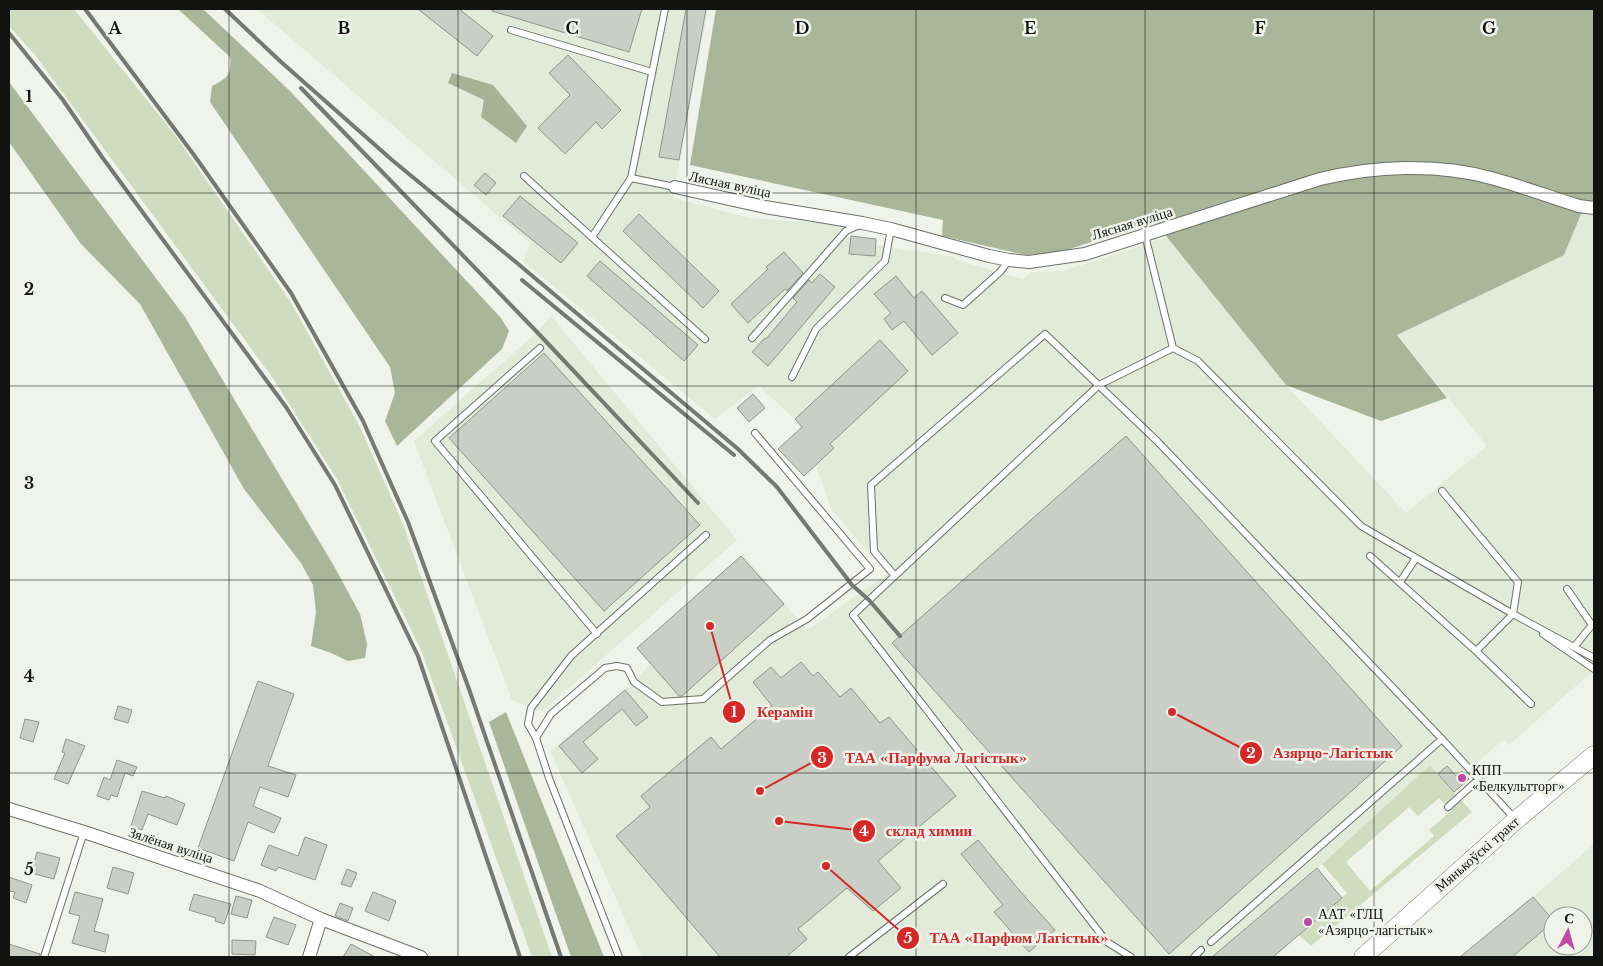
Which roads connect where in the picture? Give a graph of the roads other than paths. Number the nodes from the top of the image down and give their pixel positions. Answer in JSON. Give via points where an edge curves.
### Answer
{"nodes":[{"id":1,"x":665,"y":9,"type":"edge"},
{"id":2,"x":510,"y":30,"type":"dead end"},
{"id":3,"x":652,"y":72,"type":"junction"},
{"id":4,"x":524,"y":176,"type":"dead end"},
{"id":5,"x":631,"y":178,"type":"junction"},
{"id":6,"x":675,"y":187,"type":"joint"},
{"id":7,"x":1594,"y":208,"type":"edge"},
{"id":8,"x":862,"y":223,"type":"junction"},
{"id":9,"x":891,"y":229,"type":"junction"},
{"id":10,"x":1145,"y":235,"type":"junction"},
{"id":11,"x":592,"y":237,"type":"junction"},
{"id":12,"x":1008,"y":260,"type":"junction"},
{"id":13,"x":944,"y":298,"type":"dead end"},
{"id":14,"x":752,"y":338,"type":"dead end"},
{"id":15,"x":705,"y":339,"type":"dead end"},
{"id":16,"x":540,"y":348,"type":"dead end"},
{"id":17,"x":1173,"y":348,"type":"junction"},
{"id":18,"x":792,"y":377,"type":"dead end"},
{"id":19,"x":1098,"y":386,"type":"junction"},
{"id":20,"x":755,"y":433,"type":"dead end"},
{"id":21,"x":1442,"y":490,"type":"dead end"},
{"id":22,"x":706,"y":535,"type":"dead end"},
{"id":23,"x":1370,"y":556,"type":"dead end"},
{"id":24,"x":1416,"y":558,"type":"junction"},
{"id":25,"x":895,"y":576,"type":"junction"},
{"id":26,"x":1400,"y":582,"type":"junction"},
{"id":27,"x":1567,"y":589,"type":"dead end"},
{"id":28,"x":1513,"y":614,"type":"junction"},
{"id":29,"x":597,"y":634,"type":"junction"},
{"id":30,"x":1574,"y":647,"type":"junction"},
{"id":31,"x":1476,"y":650,"type":"junction"},
{"id":32,"x":1594,"y":658,"type":"edge"},
{"id":33,"x":1594,"y":669,"type":"edge"},
{"id":34,"x":1531,"y":704,"type":"dead end"},
{"id":35,"x":536,"y":738,"type":"junction"},
{"id":36,"x":1442,"y":739,"type":"junction"},
{"id":37,"x":1594,"y":755,"type":"edge"},
{"id":38,"x":1478,"y":779,"type":"junction"},
{"id":39,"x":1448,"y":807,"type":"dead end"},
{"id":40,"x":9,"y":809,"type":"edge"},
{"id":41,"x":1516,"y":820,"type":"junction"},
{"id":42,"x":84,"y":832,"type":"junction"},
{"id":43,"x":944,"y":884,"type":"dead end"},
{"id":44,"x":321,"y":918,"type":"junction"},
{"id":45,"x":1211,"y":942,"type":"dead end"},
{"id":46,"x":1202,"y":950,"type":"dead end"},
{"id":47,"x":44,"y":957,"type":"edge"},
{"id":48,"x":309,"y":957,"type":"edge"},
{"id":49,"x":420,"y":957,"type":"edge"},
{"id":50,"x":619,"y":957,"type":"edge"},
{"id":51,"x":849,"y":957,"type":"edge"},
{"id":52,"x":1131,"y":957,"type":"edge"},
{"id":53,"x":1194,"y":957,"type":"edge"},
{"id":54,"x":1363,"y":957,"type":"edge"}],
"edges":[{"from":1,"to":3,"type":"lane"},
{"from":2,"to":3,"type":"lane"},
{"from":3,"to":5,"type":"lane"},
{"from":4,"to":11,"type":"lane"},
{"from":5,"to":6,"type":"lane"},
{"from":5,"to":11,"type":"lane"},
{"from":6,"to":8,"type":"street","name":"Лясная вуліца","via":[[765,207]]},
{"from":7,"to":10,"type":"street","name":"Лясная вуліца","via":[[1490,177],[1452,171],[1388,169],[1349,172],[1320,179]]},
{"from":8,"to":9,"type":"street","name":"Лясная вуліца"},
{"from":8,"to":14,"type":"lane","via":[[846,231]]},
{"from":9,"to":12,"type":"street","name":"Лясная вуліца"},
{"from":9,"to":18,"type":"lane","via":[[885,261],[816,330]]},
{"from":10,"to":12,"type":"street","name":"Лясная вуліца","via":[[1085,254],[1029,262]]},
{"from":10,"to":17,"type":"lane"},
{"from":11,"to":15,"type":"lane"},
{"from":12,"to":13,"type":"lane","via":[[1000,272],[964,305]]},
{"from":16,"to":29,"type":"lane","via":[[435,441]]},
{"from":17,"to":19,"type":"lane"},
{"from":17,"to":24,"type":"lane","via":[[1198,361],[1362,526]]},
{"from":19,"to":25,"type":"lane"},
{"from":19,"to":25,"type":"lane","via":[[1045,334],[871,485],[874,551]]},
{"from":19,"to":36,"type":"lane","via":[[1157,441]]},
{"from":20,"to":35,"type":"lane","via":[[870,569],[807,619],[770,640],[703,699],[662,702],[634,682],[627,668],[605,668],[551,714]]},
{"from":21,"to":28,"type":"lane","via":[[1518,582]]},
{"from":22,"to":29,"type":"lane"},
{"from":23,"to":26,"type":"lane"},
{"from":24,"to":26,"type":"lane"},
{"from":24,"to":28,"type":"lane"},
{"from":25,"to":52,"type":"lane","via":[[853,615],[1106,942]]},
{"from":26,"to":31,"type":"lane"},
{"from":27,"to":30,"type":"lane","via":[[1592,625]]},
{"from":28,"to":30,"type":"lane"},
{"from":28,"to":31,"type":"lane"},
{"from":28,"to":33,"type":"lane"},
{"from":29,"to":35,"type":"lane","via":[[571,656],[531,708],[528,724]]},
{"from":30,"to":32,"type":"lane"},
{"from":31,"to":34,"type":"lane"},
{"from":35,"to":50,"type":"lane"},
{"from":36,"to":38,"type":"lane"},
{"from":36,"to":45,"type":"lane"},
{"from":37,"to":41,"type":"street","name":"Мянькоўскі тракт"},
{"from":38,"to":39,"type":"lane"},
{"from":38,"to":41,"type":"lane"},
{"from":40,"to":42,"type":"street","name":"Зялёная вуліца"},
{"from":41,"to":54,"type":"street","name":"Мянькоўскі тракт"},
{"from":42,"to":44,"type":"street","name":"Зялёная вуліца","via":[[260,891]]},
{"from":42,"to":47,"type":"lane"},
{"from":43,"to":51,"type":"lane"},
{"from":44,"to":48,"type":"street"},
{"from":44,"to":49,"type":"street","name":"Зялёная вуліца"},
{"from":46,"to":53,"type":"lane"}]}
